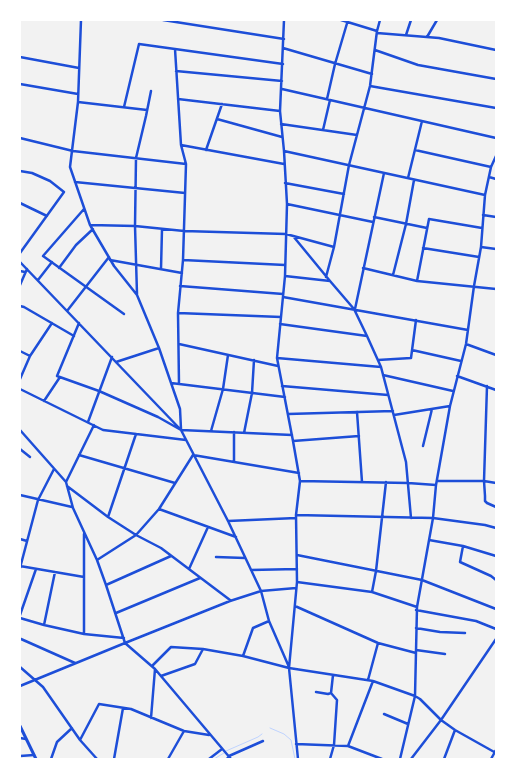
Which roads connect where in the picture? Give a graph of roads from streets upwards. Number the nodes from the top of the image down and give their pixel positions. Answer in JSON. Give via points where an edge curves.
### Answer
{"nodes":[{"id":1,"x":81,"y":20,"type":"edge"},
{"id":2,"x":163,"y":20,"type":"edge"},
{"id":3,"x":284,"y":20,"type":"edge"},
{"id":4,"x":341,"y":20,"type":"edge"},
{"id":5,"x":380,"y":20,"type":"edge"},
{"id":6,"x":411,"y":20,"type":"edge"},
{"id":7,"x":437,"y":20,"type":"edge"},
{"id":8,"x":348,"y":21,"type":"edge"},
{"id":9,"x":377,"y":32,"type":"junction"},
{"id":10,"x":406,"y":35,"type":"junction"},
{"id":11,"x":427,"y":37,"type":"junction"},
{"id":12,"x":284,"y":39,"type":"junction"},
{"id":13,"x":283,"y":48,"type":"junction"},
{"id":14,"x":175,"y":49,"type":"junction"},
{"id":15,"x":375,"y":50,"type":"junction"},
{"id":16,"x":496,"y":50,"type":"edge"},
{"id":17,"x":20,"y":57,"type":"edge"},
{"id":18,"x":283,"y":64,"type":"junction"},
{"id":19,"x":335,"y":64,"type":"junction"},
{"id":20,"x":79,"y":68,"type":"junction"},
{"id":21,"x":176,"y":71,"type":"junction"},
{"id":22,"x":372,"y":74,"type":"junction"},
{"id":23,"x":496,"y":79,"type":"edge"},
{"id":24,"x":282,"y":81,"type":"junction"},
{"id":25,"x":20,"y":84,"type":"edge"},
{"id":26,"x":370,"y":86,"type":"junction"},
{"id":27,"x":282,"y":89,"type":"junction"},
{"id":28,"x":151,"y":91,"type":"dead end"},
{"id":29,"x":78,"y":94,"type":"junction"},
{"id":30,"x":178,"y":99,"type":"junction"},
{"id":31,"x":328,"y":100,"type":"junction"},
{"id":32,"x":78,"y":102,"type":"junction"},
{"id":33,"x":222,"y":104,"type":"junction"},
{"id":34,"x":124,"y":107,"type":"junction"},
{"id":35,"x":365,"y":108,"type":"junction"},
{"id":36,"x":496,"y":108,"type":"edge"},
{"id":37,"x":148,"y":110,"type":"junction"},
{"id":38,"x":280,"y":111,"type":"junction"},
{"id":39,"x":217,"y":119,"type":"junction"},
{"id":40,"x":422,"y":121,"type":"junction"},
{"id":41,"x":281,"y":124,"type":"junction"},
{"id":42,"x":323,"y":130,"type":"junction"},
{"id":43,"x":357,"y":135,"type":"junction"},
{"id":44,"x":282,"y":137,"type":"junction"},
{"id":45,"x":20,"y":138,"type":"edge"},
{"id":46,"x":496,"y":138,"type":"edge"},
{"id":47,"x":181,"y":145,"type":"junction"},
{"id":48,"x":206,"y":150,"type":"junction"},
{"id":49,"x":415,"y":150,"type":"junction"},
{"id":50,"x":72,"y":151,"type":"junction"},
{"id":51,"x":284,"y":151,"type":"junction"},
{"id":52,"x":496,"y":156,"type":"edge"},
{"id":53,"x":136,"y":158,"type":"junction"},
{"id":54,"x":186,"y":164,"type":"junction"},
{"id":55,"x":284,"y":164,"type":"junction"},
{"id":56,"x":349,"y":165,"type":"junction"},
{"id":57,"x":491,"y":167,"type":"junction"},
{"id":58,"x":20,"y":171,"type":"edge"},
{"id":59,"x":384,"y":173,"type":"junction"},
{"id":60,"x":489,"y":177,"type":"junction"},
{"id":61,"x":408,"y":178,"type":"junction"},
{"id":62,"x":496,"y":179,"type":"edge"},
{"id":63,"x":414,"y":180,"type":"junction"},
{"id":64,"x":75,"y":182,"type":"junction"},
{"id":65,"x":286,"y":183,"type":"junction"},
{"id":66,"x":136,"y":188,"type":"junction"},
{"id":67,"x":185,"y":193,"type":"junction"},
{"id":68,"x":344,"y":194,"type":"junction"},
{"id":69,"x":485,"y":195,"type":"junction"},
{"id":70,"x":20,"y":203,"type":"edge"},
{"id":71,"x":286,"y":204,"type":"junction"},
{"id":72,"x":84,"y":209,"type":"junction"},
{"id":73,"x":340,"y":215,"type":"junction"},
{"id":74,"x":483,"y":215,"type":"junction"},
{"id":75,"x":47,"y":216,"type":"junction"},
{"id":76,"x":374,"y":217,"type":"junction"},
{"id":77,"x":496,"y":217,"type":"edge"},
{"id":78,"x":373,"y":222,"type":"junction"},
{"id":79,"x":406,"y":224,"type":"junction"},
{"id":80,"x":90,"y":225,"type":"junction"},
{"id":81,"x":135,"y":226,"type":"junction"},
{"id":82,"x":427,"y":228,"type":"junction"},
{"id":83,"x":482,"y":228,"type":"junction"},
{"id":84,"x":93,"y":229,"type":"junction"},
{"id":85,"x":162,"y":229,"type":"junction"},
{"id":86,"x":184,"y":230,"type":"junction"},
{"id":87,"x":286,"y":234,"type":"junction"},
{"id":88,"x":293,"y":236,"type":"junction"},
{"id":89,"x":481,"y":246,"type":"junction"},
{"id":90,"x":334,"y":247,"type":"junction"},
{"id":91,"x":423,"y":248,"type":"junction"},
{"id":92,"x":496,"y":249,"type":"edge"},
{"id":93,"x":20,"y":253,"type":"edge"},
{"id":94,"x":479,"y":257,"type":"junction"},
{"id":95,"x":110,"y":258,"type":"junction"},
{"id":96,"x":183,"y":260,"type":"junction"},
{"id":97,"x":20,"y":262,"type":"edge"},
{"id":98,"x":52,"y":262,"type":"junction"},
{"id":99,"x":137,"y":265,"type":"junction"},
{"id":100,"x":285,"y":265,"type":"junction"},
{"id":101,"x":59,"y":268,"type":"junction"},
{"id":102,"x":363,"y":268,"type":"junction"},
{"id":103,"x":27,"y":269,"type":"junction"},
{"id":104,"x":161,"y":269,"type":"junction"},
{"id":105,"x":20,"y":270,"type":"edge"},
{"id":106,"x":25,"y":272,"type":"junction"},
{"id":107,"x":182,"y":273,"type":"junction"},
{"id":108,"x":393,"y":275,"type":"junction"},
{"id":109,"x":285,"y":276,"type":"junction"},
{"id":110,"x":326,"y":277,"type":"junction"},
{"id":111,"x":38,"y":280,"type":"junction"},
{"id":112,"x":417,"y":280,"type":"junction"},
{"id":113,"x":330,"y":281,"type":"junction"},
{"id":114,"x":20,"y":285,"type":"edge"},
{"id":115,"x":180,"y":286,"type":"junction"},
{"id":116,"x":474,"y":286,"type":"junction"},
{"id":117,"x":86,"y":287,"type":"junction"},
{"id":118,"x":496,"y":289,"type":"edge"},
{"id":119,"x":137,"y":295,"type":"junction"},
{"id":120,"x":283,"y":295,"type":"junction"},
{"id":121,"x":20,"y":306,"type":"edge"},
{"id":122,"x":354,"y":310,"type":"junction"},
{"id":123,"x":68,"y":311,"type":"junction"},
{"id":124,"x":178,"y":313,"type":"junction"},
{"id":125,"x":124,"y":314,"type":"dead end"},
{"id":126,"x":281,"y":317,"type":"junction"},
{"id":127,"x":416,"y":320,"type":"junction"},
{"id":128,"x":52,"y":323,"type":"junction"},
{"id":129,"x":79,"y":323,"type":"junction"},
{"id":130,"x":280,"y":324,"type":"junction"},
{"id":131,"x":468,"y":330,"type":"junction"},
{"id":132,"x":74,"y":336,"type":"junction"},
{"id":133,"x":367,"y":336,"type":"junction"},
{"id":134,"x":179,"y":344,"type":"junction"},
{"id":135,"x":466,"y":344,"type":"junction"},
{"id":136,"x":159,"y":348,"type":"junction"},
{"id":137,"x":412,"y":350,"type":"junction"},
{"id":138,"x":20,"y":351,"type":"edge"},
{"id":139,"x":228,"y":355,"type":"junction"},
{"id":140,"x":496,"y":355,"type":"edge"},
{"id":141,"x":30,"y":356,"type":"junction"},
{"id":142,"x":112,"y":357,"type":"junction"},
{"id":143,"x":277,"y":358,"type":"junction"},
{"id":144,"x":254,"y":360,"type":"junction"},
{"id":145,"x":378,"y":360,"type":"junction"},
{"id":146,"x":461,"y":361,"type":"junction"},
{"id":147,"x":116,"y":362,"type":"junction"},
{"id":148,"x":278,"y":366,"type":"junction"},
{"id":149,"x":381,"y":367,"type":"junction"},
{"id":150,"x":383,"y":375,"type":"junction"},
{"id":151,"x":457,"y":376,"type":"junction"},
{"id":152,"x":60,"y":377,"type":"junction"},
{"id":153,"x":20,"y":379,"type":"edge"},
{"id":154,"x":171,"y":383,"type":"junction"},
{"id":155,"x":179,"y":384,"type":"junction"},
{"id":156,"x":282,"y":386,"type":"junction"},
{"id":157,"x":487,"y":386,"type":"junction"},
{"id":158,"x":20,"y":389,"type":"edge"},
{"id":159,"x":223,"y":389,"type":"junction"},
{"id":160,"x":496,"y":390,"type":"edge"},
{"id":161,"x":99,"y":391,"type":"junction"},
{"id":162,"x":453,"y":391,"type":"junction"},
{"id":163,"x":252,"y":393,"type":"junction"},
{"id":164,"x":388,"y":394,"type":"junction"},
{"id":165,"x":284,"y":397,"type":"junction"},
{"id":166,"x":44,"y":401,"type":"junction"},
{"id":167,"x":450,"y":406,"type":"junction"},
{"id":168,"x":432,"y":409,"type":"junction"},
{"id":169,"x":393,"y":411,"type":"junction"},
{"id":170,"x":357,"y":412,"type":"junction"},
{"id":171,"x":288,"y":414,"type":"junction"},
{"id":172,"x":394,"y":415,"type":"junction"},
{"id":173,"x":88,"y":422,"type":"junction"},
{"id":174,"x":94,"y":425,"type":"junction"},
{"id":175,"x":20,"y":430,"type":"edge"},
{"id":176,"x":181,"y":430,"type":"junction"},
{"id":177,"x":211,"y":431,"type":"junction"},
{"id":178,"x":234,"y":432,"type":"junction"},
{"id":179,"x":244,"y":433,"type":"junction"},
{"id":180,"x":136,"y":434,"type":"junction"},
{"id":181,"x":292,"y":435,"type":"junction"},
{"id":182,"x":359,"y":436,"type":"junction"},
{"id":183,"x":186,"y":440,"type":"junction"},
{"id":184,"x":293,"y":441,"type":"junction"},
{"id":185,"x":423,"y":446,"type":"dead end"},
{"id":186,"x":20,"y":449,"type":"edge"},
{"id":187,"x":79,"y":454,"type":"junction"},
{"id":188,"x":193,"y":455,"type":"junction"},
{"id":189,"x":30,"y":458,"type":"dead end"},
{"id":190,"x":234,"y":462,"type":"junction"},
{"id":191,"x":54,"y":468,"type":"junction"},
{"id":192,"x":124,"y":468,"type":"junction"},
{"id":193,"x":299,"y":473,"type":"junction"},
{"id":194,"x":300,"y":480,"type":"junction"},
{"id":195,"x":437,"y":481,"type":"junction"},
{"id":196,"x":484,"y":481,"type":"junction"},
{"id":197,"x":66,"y":482,"type":"junction"},
{"id":198,"x":362,"y":482,"type":"junction"},
{"id":199,"x":386,"y":482,"type":"junction"},
{"id":200,"x":176,"y":483,"type":"junction"},
{"id":201,"x":408,"y":483,"type":"junction"},
{"id":202,"x":496,"y":483,"type":"edge"},
{"id":203,"x":436,"y":485,"type":"junction"},
{"id":204,"x":67,"y":486,"type":"junction"},
{"id":205,"x":20,"y":496,"type":"edge"},
{"id":206,"x":38,"y":500,"type":"junction"},
{"id":207,"x":496,"y":507,"type":"edge"},
{"id":208,"x":72,"y":508,"type":"junction"},
{"id":209,"x":159,"y":509,"type":"junction"},
{"id":210,"x":108,"y":517,"type":"junction"},
{"id":211,"x":296,"y":517,"type":"junction"},
{"id":212,"x":382,"y":517,"type":"junction"},
{"id":213,"x":411,"y":518,"type":"junction"},
{"id":214,"x":433,"y":518,"type":"junction"},
{"id":215,"x":228,"y":521,"type":"junction"},
{"id":216,"x":208,"y":527,"type":"junction"},
{"id":217,"x":496,"y":528,"type":"edge"},
{"id":218,"x":84,"y":533,"type":"junction"},
{"id":219,"x":136,"y":535,"type":"junction"},
{"id":220,"x":236,"y":537,"type":"junction"},
{"id":221,"x":20,"y":539,"type":"edge"},
{"id":222,"x":429,"y":540,"type":"junction"},
{"id":223,"x":27,"y":541,"type":"junction"},
{"id":224,"x":463,"y":546,"type":"junction"},
{"id":225,"x":297,"y":555,"type":"junction"},
{"id":226,"x":171,"y":556,"type":"junction"},
{"id":227,"x":496,"y":556,"type":"edge"},
{"id":228,"x":216,"y":557,"type":"dead end"},
{"id":229,"x":245,"y":558,"type":"junction"},
{"id":230,"x":97,"y":560,"type":"junction"},
{"id":231,"x":20,"y":567,"type":"edge"},
{"id":232,"x":36,"y":569,"type":"junction"},
{"id":233,"x":189,"y":569,"type":"junction"},
{"id":234,"x":297,"y":569,"type":"junction"},
{"id":235,"x":251,"y":570,"type":"junction"},
{"id":236,"x":376,"y":571,"type":"junction"},
{"id":237,"x":55,"y":572,"type":"junction"},
{"id":238,"x":84,"y":577,"type":"junction"},
{"id":239,"x":200,"y":578,"type":"junction"},
{"id":240,"x":422,"y":580,"type":"junction"},
{"id":241,"x":496,"y":580,"type":"edge"},
{"id":242,"x":297,"y":582,"type":"junction"},
{"id":243,"x":106,"y":585,"type":"junction"},
{"id":244,"x":296,"y":588,"type":"junction"},
{"id":245,"x":261,"y":591,"type":"junction"},
{"id":246,"x":372,"y":592,"type":"junction"},
{"id":247,"x":230,"y":601,"type":"junction"},
{"id":248,"x":295,"y":606,"type":"junction"},
{"id":249,"x":417,"y":609,"type":"junction"},
{"id":250,"x":496,"y":609,"type":"edge"},
{"id":251,"x":116,"y":613,"type":"junction"},
{"id":252,"x":20,"y":616,"type":"edge"},
{"id":253,"x":268,"y":621,"type":"junction"},
{"id":254,"x":44,"y":625,"type":"junction"},
{"id":255,"x":416,"y":628,"type":"junction"},
{"id":256,"x":496,"y":629,"type":"edge"},
{"id":257,"x":465,"y":633,"type":"dead end"},
{"id":258,"x":84,"y":634,"type":"junction"},
{"id":259,"x":124,"y":638,"type":"junction"},
{"id":260,"x":22,"y":639,"type":"dead end"},
{"id":261,"x":496,"y":640,"type":"edge"},
{"id":262,"x":125,"y":643,"type":"junction"},
{"id":263,"x":378,"y":643,"type":"junction"},
{"id":264,"x":494,"y":645,"type":"edge"},
{"id":265,"x":203,"y":649,"type":"junction"},
{"id":266,"x":416,"y":651,"type":"junction"},
{"id":267,"x":445,"y":654,"type":"dead end"},
{"id":268,"x":243,"y":656,"type":"junction"},
{"id":269,"x":76,"y":663,"type":"junction"},
{"id":270,"x":152,"y":666,"type":"junction"},
{"id":271,"x":20,"y":667,"type":"edge"},
{"id":272,"x":155,"y":668,"type":"junction"},
{"id":273,"x":289,"y":668,"type":"junction"},
{"id":274,"x":333,"y":675,"type":"junction"},
{"id":275,"x":161,"y":676,"type":"junction"},
{"id":276,"x":36,"y":680,"type":"junction"},
{"id":277,"x":368,"y":680,"type":"junction"},
{"id":278,"x":373,"y":681,"type":"junction"},
{"id":279,"x":20,"y":686,"type":"edge"},
{"id":280,"x":316,"y":692,"type":"dead end"},
{"id":281,"x":331,"y":693,"type":"junction"},
{"id":282,"x":415,"y":696,"type":"junction"},
{"id":283,"x":123,"y":708,"type":"junction"},
{"id":284,"x":384,"y":714,"type":"dead end"},
{"id":285,"x":151,"y":718,"type":"junction"},
{"id":286,"x":441,"y":720,"type":"junction"},
{"id":287,"x":408,"y":724,"type":"junction"},
{"id":288,"x":20,"y":726,"type":"edge"},
{"id":289,"x":72,"y":728,"type":"junction"},
{"id":290,"x":455,"y":730,"type":"junction"},
{"id":291,"x":184,"y":731,"type":"junction"},
{"id":292,"x":210,"y":735,"type":"junction"},
{"id":293,"x":20,"y":738,"type":"edge"},
{"id":294,"x":26,"y":739,"type":"junction"},
{"id":295,"x":80,"y":740,"type":"junction"},
{"id":296,"x":263,"y":741,"type":"dead end"},
{"id":297,"x":296,"y":744,"type":"junction"},
{"id":298,"x":334,"y":745,"type":"junction"},
{"id":299,"x":348,"y":746,"type":"junction"},
{"id":300,"x":222,"y":749,"type":"junction"},
{"id":301,"x":496,"y":752,"type":"edge"},
{"id":302,"x":34,"y":755,"type":"junction"},
{"id":303,"x":20,"y":756,"type":"edge"},
{"id":304,"x":229,"y":758,"type":"edge"},
{"id":305,"x":374,"y":758,"type":"edge"},
{"id":306,"x":36,"y":759,"type":"edge"},
{"id":307,"x":51,"y":759,"type":"edge"},
{"id":308,"x":97,"y":759,"type":"edge"},
{"id":309,"x":114,"y":759,"type":"edge"},
{"id":310,"x":168,"y":759,"type":"edge"},
{"id":311,"x":209,"y":759,"type":"edge"},
{"id":312,"x":298,"y":759,"type":"edge"},
{"id":313,"x":330,"y":759,"type":"edge"},
{"id":314,"x":382,"y":759,"type":"edge"},
{"id":315,"x":400,"y":759,"type":"edge"},
{"id":316,"x":411,"y":759,"type":"edge"},
{"id":317,"x":444,"y":759,"type":"edge"},
{"id":318,"x":491,"y":759,"type":"edge"}],
"edges":[{"from":1,"to":20,"type":"street"},
{"from":2,"to":12,"type":"street"},
{"from":3,"to":12,"type":"street"},
{"from":4,"to":8,"type":"street"},
{"from":5,"to":9,"type":"street"},
{"from":6,"to":10,"type":"street"},
{"from":7,"to":11,"type":"street"},
{"from":8,"to":9,"type":"street"},
{"from":8,"to":19,"type":"street"},
{"from":9,"to":10,"type":"street"},
{"from":9,"to":15,"type":"street"},
{"from":10,"to":11,"type":"street"},
{"from":11,"to":16,"type":"street"},
{"from":12,"to":13,"type":"street"},
{"from":13,"to":18,"type":"street"},
{"from":13,"to":19,"type":"street"},
{"from":14,"to":18,"type":"street"},
{"from":14,"to":21,"type":"street"},
{"from":14,"to":34,"type":"street","via":[[139,44]]},
{"from":15,"to":22,"type":"street"},
{"from":15,"to":23,"type":"street","via":[[418,65]]},
{"from":17,"to":20,"type":"street"},
{"from":18,"to":24,"type":"street"},
{"from":19,"to":22,"type":"street"},
{"from":19,"to":31,"type":"street"},
{"from":20,"to":29,"type":"street"},
{"from":21,"to":24,"type":"street"},
{"from":21,"to":30,"type":"street"},
{"from":22,"to":26,"type":"street"},
{"from":24,"to":27,"type":"street"},
{"from":25,"to":29,"type":"street"},
{"from":26,"to":35,"type":"street"},
{"from":26,"to":36,"type":"street"},
{"from":27,"to":31,"type":"street"},
{"from":27,"to":38,"type":"street"},
{"from":28,"to":37,"type":"street"},
{"from":29,"to":32,"type":"street"},
{"from":30,"to":33,"type":"street"},
{"from":30,"to":47,"type":"street"},
{"from":31,"to":35,"type":"street"},
{"from":31,"to":42,"type":"street"},
{"from":32,"to":34,"type":"street"},
{"from":32,"to":50,"type":"street"},
{"from":33,"to":38,"type":"street"},
{"from":33,"to":39,"type":"street"},
{"from":34,"to":37,"type":"street"},
{"from":35,"to":40,"type":"street"},
{"from":35,"to":43,"type":"street"},
{"from":37,"to":53,"type":"street"},
{"from":38,"to":41,"type":"street"},
{"from":39,"to":44,"type":"street"},
{"from":39,"to":48,"type":"street"},
{"from":40,"to":46,"type":"street"},
{"from":40,"to":49,"type":"street"},
{"from":41,"to":42,"type":"street"},
{"from":41,"to":44,"type":"street"},
{"from":42,"to":43,"type":"street"},
{"from":43,"to":56,"type":"street"},
{"from":44,"to":51,"type":"street"},
{"from":45,"to":50,"type":"street"},
{"from":47,"to":48,"type":"street"},
{"from":47,"to":54,"type":"street"},
{"from":48,"to":55,"type":"street"},
{"from":49,"to":57,"type":"street"},
{"from":49,"to":61,"type":"street"},
{"from":50,"to":53,"type":"street"},
{"from":50,"to":64,"type":"street","via":[[70,167]]},
{"from":51,"to":55,"type":"street"},
{"from":51,"to":56,"type":"street"},
{"from":52,"to":57,"type":"street"},
{"from":53,"to":54,"type":"street"},
{"from":53,"to":66,"type":"street"},
{"from":54,"to":67,"type":"street"},
{"from":55,"to":65,"type":"street"},
{"from":56,"to":59,"type":"street"},
{"from":56,"to":68,"type":"street"},
{"from":57,"to":60,"type":"street"},
{"from":58,"to":75,"type":"street","via":[[50,181],[64,192]]},
{"from":59,"to":61,"type":"street"},
{"from":59,"to":76,"type":"street"},
{"from":60,"to":62,"type":"street"},
{"from":60,"to":69,"type":"street"},
{"from":61,"to":63,"type":"street"},
{"from":63,"to":69,"type":"street"},
{"from":63,"to":79,"type":"street"},
{"from":64,"to":66,"type":"street"},
{"from":64,"to":72,"type":"street"},
{"from":65,"to":68,"type":"street"},
{"from":65,"to":71,"type":"street"},
{"from":66,"to":67,"type":"street"},
{"from":66,"to":81,"type":"street"},
{"from":67,"to":86,"type":"street"},
{"from":68,"to":73,"type":"street"},
{"from":69,"to":74,"type":"street"},
{"from":70,"to":75,"type":"street"},
{"from":71,"to":73,"type":"street"},
{"from":71,"to":87,"type":"street"},
{"from":72,"to":80,"type":"street"},
{"from":72,"to":98,"type":"street","via":[[43,256]]},
{"from":73,"to":78,"type":"street"},
{"from":73,"to":90,"type":"street"},
{"from":74,"to":77,"type":"street"},
{"from":74,"to":83,"type":"street"},
{"from":75,"to":93,"type":"street"},
{"from":76,"to":78,"type":"street"},
{"from":76,"to":79,"type":"street"},
{"from":78,"to":102,"type":"street"},
{"from":79,"to":82,"type":"street"},
{"from":79,"to":108,"type":"street"},
{"from":80,"to":81,"type":"street"},
{"from":80,"to":84,"type":"street"},
{"from":81,"to":85,"type":"street"},
{"from":81,"to":99,"type":"street"},
{"from":82,"to":83,"type":"street","via":[[429,219]]},
{"from":82,"to":91,"type":"street"},
{"from":83,"to":89,"type":"street"},
{"from":84,"to":95,"type":"street"},
{"from":84,"to":101,"type":"street","via":[[76,245]]},
{"from":85,"to":86,"type":"street"},
{"from":85,"to":104,"type":"street"},
{"from":86,"to":87,"type":"street"},
{"from":86,"to":96,"type":"street"},
{"from":87,"to":88,"type":"street"},
{"from":87,"to":100,"type":"street"},
{"from":88,"to":90,"type":"street"},
{"from":88,"to":110,"type":"street"},
{"from":89,"to":92,"type":"street"},
{"from":89,"to":94,"type":"street"},
{"from":90,"to":110,"type":"street"},
{"from":91,"to":94,"type":"street"},
{"from":91,"to":112,"type":"street"},
{"from":94,"to":116,"type":"street"},
{"from":95,"to":99,"type":"street"},
{"from":95,"to":117,"type":"street"},
{"from":95,"to":119,"type":"street"},
{"from":96,"to":100,"type":"street"},
{"from":96,"to":107,"type":"street"},
{"from":97,"to":103,"type":"street"},
{"from":98,"to":101,"type":"street"},
{"from":98,"to":111,"type":"street"},
{"from":99,"to":104,"type":"street"},
{"from":99,"to":119,"type":"street"},
{"from":100,"to":109,"type":"street"},
{"from":101,"to":117,"type":"street"},
{"from":102,"to":108,"type":"street"},
{"from":102,"to":122,"type":"street"},
{"from":103,"to":106,"type":"street"},
{"from":103,"to":111,"type":"street"},
{"from":104,"to":107,"type":"street"},
{"from":105,"to":106,"type":"street"},
{"from":106,"to":114,"type":"street"},
{"from":107,"to":115,"type":"street"},
{"from":108,"to":112,"type":"street"},
{"from":109,"to":113,"type":"street"},
{"from":109,"to":120,"type":"street"},
{"from":110,"to":113,"type":"street"},
{"from":111,"to":123,"type":"street"},
{"from":112,"to":116,"type":"street"},
{"from":113,"to":122,"type":"street"},
{"from":115,"to":120,"type":"street"},
{"from":115,"to":124,"type":"street"},
{"from":116,"to":118,"type":"street"},
{"from":116,"to":131,"type":"street"},
{"from":117,"to":123,"type":"street"},
{"from":117,"to":125,"type":"street"},
{"from":119,"to":136,"type":"street"},
{"from":120,"to":122,"type":"street"},
{"from":120,"to":126,"type":"street"},
{"from":121,"to":128,"type":"street"},
{"from":122,"to":127,"type":"street"},
{"from":122,"to":133,"type":"street"},
{"from":123,"to":129,"type":"street"},
{"from":124,"to":126,"type":"street"},
{"from":124,"to":134,"type":"street"},
{"from":126,"to":130,"type":"street"},
{"from":127,"to":131,"type":"street"},
{"from":127,"to":137,"type":"street"},
{"from":128,"to":132,"type":"street"},
{"from":128,"to":141,"type":"street"},
{"from":129,"to":132,"type":"street"},
{"from":129,"to":142,"type":"street"},
{"from":130,"to":133,"type":"street"},
{"from":130,"to":143,"type":"street"},
{"from":131,"to":135,"type":"street"},
{"from":132,"to":152,"type":"street","via":[[57,376]]},
{"from":133,"to":145,"type":"street"},
{"from":134,"to":139,"type":"street"},
{"from":134,"to":155,"type":"street"},
{"from":135,"to":140,"type":"street"},
{"from":135,"to":146,"type":"street"},
{"from":136,"to":147,"type":"street"},
{"from":136,"to":154,"type":"street"},
{"from":137,"to":145,"type":"street","via":[[411,358]]},
{"from":137,"to":146,"type":"street"},
{"from":138,"to":141,"type":"street"},
{"from":139,"to":144,"type":"street"},
{"from":139,"to":159,"type":"street"},
{"from":141,"to":153,"type":"street"},
{"from":142,"to":147,"type":"street"},
{"from":142,"to":161,"type":"street"},
{"from":143,"to":148,"type":"street"},
{"from":143,"to":149,"type":"street"},
{"from":144,"to":148,"type":"street"},
{"from":144,"to":163,"type":"street"},
{"from":145,"to":149,"type":"street"},
{"from":146,"to":151,"type":"street"},
{"from":147,"to":176,"type":"street"},
{"from":148,"to":156,"type":"street"},
{"from":149,"to":150,"type":"street"},
{"from":150,"to":162,"type":"street"},
{"from":150,"to":164,"type":"street"},
{"from":151,"to":157,"type":"street"},
{"from":151,"to":162,"type":"street"},
{"from":152,"to":161,"type":"street"},
{"from":152,"to":166,"type":"street"},
{"from":154,"to":155,"type":"street"},
{"from":154,"to":176,"type":"street","via":[[180,409]]},
{"from":155,"to":159,"type":"street"},
{"from":156,"to":164,"type":"street"},
{"from":156,"to":165,"type":"street"},
{"from":157,"to":160,"type":"street"},
{"from":157,"to":196,"type":"street"},
{"from":158,"to":166,"type":"street"},
{"from":159,"to":163,"type":"street"},
{"from":159,"to":177,"type":"street"},
{"from":161,"to":173,"type":"street"},
{"from":161,"to":176,"type":"street"},
{"from":162,"to":167,"type":"street"},
{"from":163,"to":165,"type":"street"},
{"from":163,"to":179,"type":"street"},
{"from":164,"to":169,"type":"street"},
{"from":165,"to":171,"type":"street"},
{"from":166,"to":173,"type":"street"},
{"from":167,"to":168,"type":"street"},
{"from":167,"to":195,"type":"street"},
{"from":168,"to":172,"type":"street"},
{"from":168,"to":185,"type":"street"},
{"from":169,"to":170,"type":"street"},
{"from":169,"to":172,"type":"street"},
{"from":170,"to":171,"type":"street"},
{"from":170,"to":182,"type":"street"},
{"from":171,"to":181,"type":"street"},
{"from":172,"to":201,"type":"street","via":[[406,462]]},
{"from":173,"to":174,"type":"street"},
{"from":174,"to":180,"type":"street","via":[[103,430]]},
{"from":174,"to":187,"type":"street"},
{"from":175,"to":191,"type":"street"},
{"from":176,"to":177,"type":"street"},
{"from":176,"to":183,"type":"street"},
{"from":177,"to":178,"type":"street"},
{"from":178,"to":179,"type":"street"},
{"from":178,"to":190,"type":"street"},
{"from":179,"to":181,"type":"street"},
{"from":180,"to":183,"type":"street"},
{"from":180,"to":192,"type":"street"},
{"from":181,"to":184,"type":"street"},
{"from":182,"to":184,"type":"street"},
{"from":182,"to":198,"type":"street"},
{"from":183,"to":188,"type":"street"},
{"from":184,"to":193,"type":"street"},
{"from":186,"to":189,"type":"street"},
{"from":187,"to":192,"type":"street"},
{"from":187,"to":197,"type":"street"},
{"from":188,"to":190,"type":"street"},
{"from":188,"to":200,"type":"street"},
{"from":188,"to":215,"type":"street"},
{"from":190,"to":193,"type":"street"},
{"from":191,"to":197,"type":"street"},
{"from":191,"to":206,"type":"street"},
{"from":192,"to":200,"type":"street"},
{"from":192,"to":210,"type":"street"},
{"from":193,"to":194,"type":"street"},
{"from":194,"to":198,"type":"street"},
{"from":194,"to":211,"type":"street"},
{"from":195,"to":196,"type":"street"},
{"from":195,"to":203,"type":"street"},
{"from":196,"to":202,"type":"street"},
{"from":196,"to":207,"type":"street","via":[[485,501]]},
{"from":197,"to":204,"type":"street"},
{"from":198,"to":199,"type":"street"},
{"from":199,"to":201,"type":"street"},
{"from":199,"to":212,"type":"street"},
{"from":200,"to":209,"type":"street"},
{"from":201,"to":203,"type":"street"},
{"from":201,"to":213,"type":"street"},
{"from":203,"to":214,"type":"street"},
{"from":204,"to":208,"type":"street"},
{"from":204,"to":210,"type":"street"},
{"from":205,"to":206,"type":"street"},
{"from":206,"to":208,"type":"street"},
{"from":206,"to":223,"type":"street"},
{"from":208,"to":218,"type":"street"},
{"from":209,"to":216,"type":"street"},
{"from":209,"to":219,"type":"street"},
{"from":210,"to":219,"type":"street"},
{"from":211,"to":212,"type":"street"},
{"from":211,"to":215,"type":"street"},
{"from":211,"to":225,"type":"street"},
{"from":212,"to":213,"type":"street"},
{"from":212,"to":236,"type":"street"},
{"from":213,"to":214,"type":"street"},
{"from":214,"to":217,"type":"street"},
{"from":214,"to":222,"type":"street"},
{"from":215,"to":220,"type":"street"},
{"from":216,"to":220,"type":"street"},
{"from":216,"to":233,"type":"street"},
{"from":218,"to":230,"type":"street"},
{"from":218,"to":238,"type":"street"},
{"from":219,"to":226,"type":"street"},
{"from":219,"to":230,"type":"street"},
{"from":220,"to":229,"type":"street"},
{"from":221,"to":223,"type":"street"},
{"from":222,"to":224,"type":"street"},
{"from":222,"to":240,"type":"street"},
{"from":223,"to":231,"type":"street"},
{"from":224,"to":227,"type":"street"},
{"from":224,"to":241,"type":"street","via":[[460,562]]},
{"from":225,"to":234,"type":"street"},
{"from":225,"to":236,"type":"street"},
{"from":226,"to":233,"type":"street"},
{"from":226,"to":243,"type":"street"},
{"from":228,"to":229,"type":"street"},
{"from":229,"to":235,"type":"street"},
{"from":230,"to":243,"type":"street"},
{"from":231,"to":232,"type":"street"},
{"from":232,"to":237,"type":"street"},
{"from":232,"to":252,"type":"street"},
{"from":233,"to":239,"type":"street"},
{"from":234,"to":235,"type":"street"},
{"from":234,"to":242,"type":"street"},
{"from":235,"to":245,"type":"street"},
{"from":236,"to":240,"type":"street"},
{"from":236,"to":246,"type":"street"},
{"from":237,"to":238,"type":"street"},
{"from":237,"to":254,"type":"street"},
{"from":238,"to":258,"type":"street"},
{"from":239,"to":247,"type":"street"},
{"from":239,"to":251,"type":"street"},
{"from":240,"to":249,"type":"street"},
{"from":240,"to":250,"type":"street"},
{"from":242,"to":244,"type":"street"},
{"from":242,"to":246,"type":"street"},
{"from":243,"to":251,"type":"street"},
{"from":244,"to":245,"type":"street"},
{"from":244,"to":248,"type":"street"},
{"from":245,"to":247,"type":"street"},
{"from":245,"to":253,"type":"street"},
{"from":246,"to":249,"type":"street"},
{"from":247,"to":262,"type":"street"},
{"from":248,"to":263,"type":"street"},
{"from":248,"to":273,"type":"street"},
{"from":249,"to":255,"type":"street"},
{"from":249,"to":256,"type":"street","via":[[476,621]]},
{"from":251,"to":259,"type":"street"},
{"from":252,"to":254,"type":"street"},
{"from":253,"to":268,"type":"street","via":[[253,628]]},
{"from":253,"to":273,"type":"street"},
{"from":254,"to":258,"type":"street"},
{"from":255,"to":257,"type":"street"},
{"from":255,"to":266,"type":"street"},
{"from":258,"to":259,"type":"street"},
{"from":259,"to":262,"type":"street"},
{"from":260,"to":269,"type":"street"},
{"from":261,"to":264,"type":"street"},
{"from":262,"to":269,"type":"street"},
{"from":262,"to":270,"type":"street"},
{"from":263,"to":266,"type":"street"},
{"from":263,"to":277,"type":"street"},
{"from":264,"to":286,"type":"street"},
{"from":265,"to":268,"type":"street"},
{"from":265,"to":270,"type":"street","via":[[171,647]]},
{"from":265,"to":275,"type":"street","via":[[195,664]]},
{"from":266,"to":267,"type":"street"},
{"from":266,"to":282,"type":"street"},
{"from":268,"to":273,"type":"street"},
{"from":269,"to":276,"type":"street"},
{"from":270,"to":272,"type":"street"},
{"from":271,"to":276,"type":"street"},
{"from":272,"to":275,"type":"street"},
{"from":272,"to":285,"type":"street"},
{"from":273,"to":274,"type":"street"},
{"from":273,"to":297,"type":"street"},
{"from":274,"to":277,"type":"street"},
{"from":274,"to":281,"type":"street"},
{"from":275,"to":292,"type":"street"},
{"from":276,"to":279,"type":"street"},
{"from":276,"to":289,"type":"street"},
{"from":277,"to":278,"type":"street"},
{"from":278,"to":282,"type":"street"},
{"from":278,"to":299,"type":"street"},
{"from":280,"to":281,"type":"street"},
{"from":281,"to":298,"type":"street","via":[[337,700]]},
{"from":282,"to":286,"type":"street"},
{"from":282,"to":287,"type":"street"},
{"from":283,"to":285,"type":"street","via":[[132,709]]},
{"from":283,"to":295,"type":"street","via":[[99,704]]},
{"from":283,"to":309,"type":"street"},
{"from":284,"to":287,"type":"street"},
{"from":285,"to":291,"type":"street"},
{"from":286,"to":290,"type":"street"},
{"from":286,"to":316,"type":"street"},
{"from":287,"to":315,"type":"street"},
{"from":288,"to":294,"type":"street"},
{"from":289,"to":295,"type":"street"},
{"from":289,"to":307,"type":"street","via":[[57,742]]},
{"from":290,"to":301,"type":"street"},
{"from":290,"to":317,"type":"street"},
{"from":291,"to":292,"type":"street"},
{"from":291,"to":310,"type":"street"},
{"from":292,"to":300,"type":"street"},
{"from":293,"to":294,"type":"street"},
{"from":294,"to":302,"type":"street"},
{"from":295,"to":308,"type":"street"},
{"from":296,"to":304,"type":"street"},
{"from":297,"to":298,"type":"street"},
{"from":297,"to":312,"type":"street"},
{"from":298,"to":299,"type":"street"},
{"from":298,"to":313,"type":"street"},
{"from":299,"to":305,"type":"street"},
{"from":300,"to":304,"type":"street"},
{"from":300,"to":311,"type":"street"},
{"from":301,"to":318,"type":"street"},
{"from":302,"to":303,"type":"street"},
{"from":302,"to":306,"type":"street"},
{"from":305,"to":314,"type":"street"}]}
